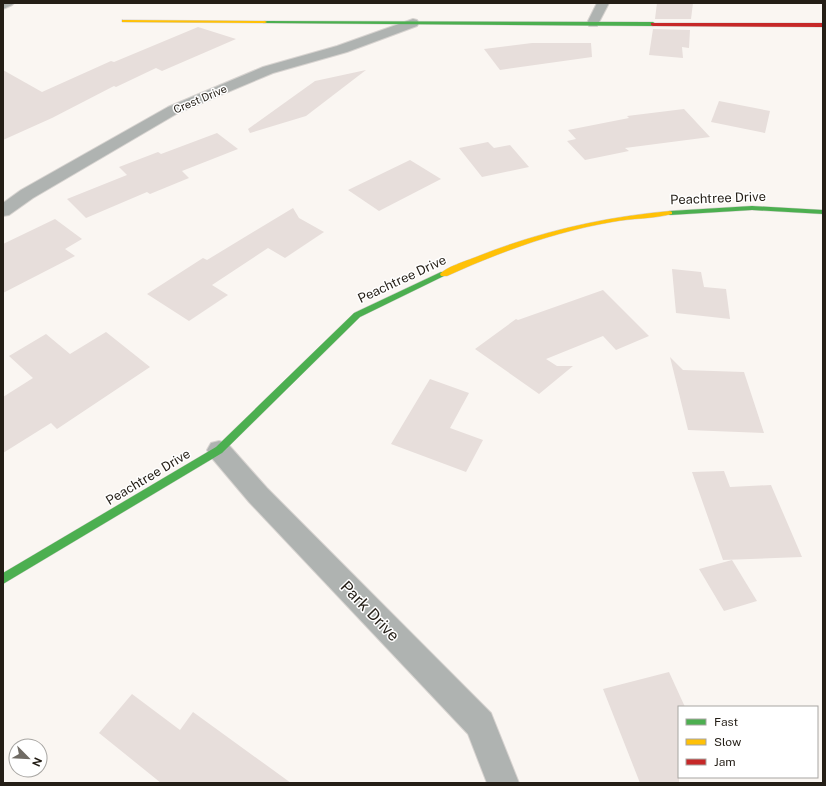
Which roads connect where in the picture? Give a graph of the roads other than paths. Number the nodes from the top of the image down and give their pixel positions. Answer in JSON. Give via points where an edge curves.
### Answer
{"nodes":[{"id":1,"x":8,"y":3,"type":"edge"},
{"id":2,"x":603,"y":3,"type":"edge"},
{"id":3,"x":3,"y":5,"type":"edge"},
{"id":4,"x":124,"y":21,"type":"dead end"},
{"id":5,"x":413,"y":23,"type":"junction"},
{"id":6,"x":592,"y":23,"type":"junction"},
{"id":7,"x":823,"y":25,"type":"edge"},
{"id":8,"x":3,"y":211,"type":"edge"},
{"id":9,"x":823,"y":212,"type":"edge"},
{"id":10,"x":219,"y":450,"type":"junction"},
{"id":11,"x":3,"y":579,"type":"edge"},
{"id":12,"x":503,"y":783,"type":"edge"}],
"edges":[{"from":1,"to":3,"type":"street"},
{"from":2,"to":6,"type":"street"},
{"from":4,"to":5,"type":"street"},
{"from":5,"to":6,"type":"street"},
{"from":5,"to":8,"type":"street","name":"Crest Drive","via":[[342,49],[268,70],[173,110],[27,194]]},
{"from":6,"to":7,"type":"street"},
{"from":9,"to":10,"type":"street","name":"Peachtree Drive","via":[[752,208],[650,214],[592,224],[517,243],[357,314]]},
{"from":10,"to":11,"type":"street","name":"Peachtree Drive"},
{"from":10,"to":12,"type":"street","name":"Park Drive","via":[[258,495],[480,724]]}]}
